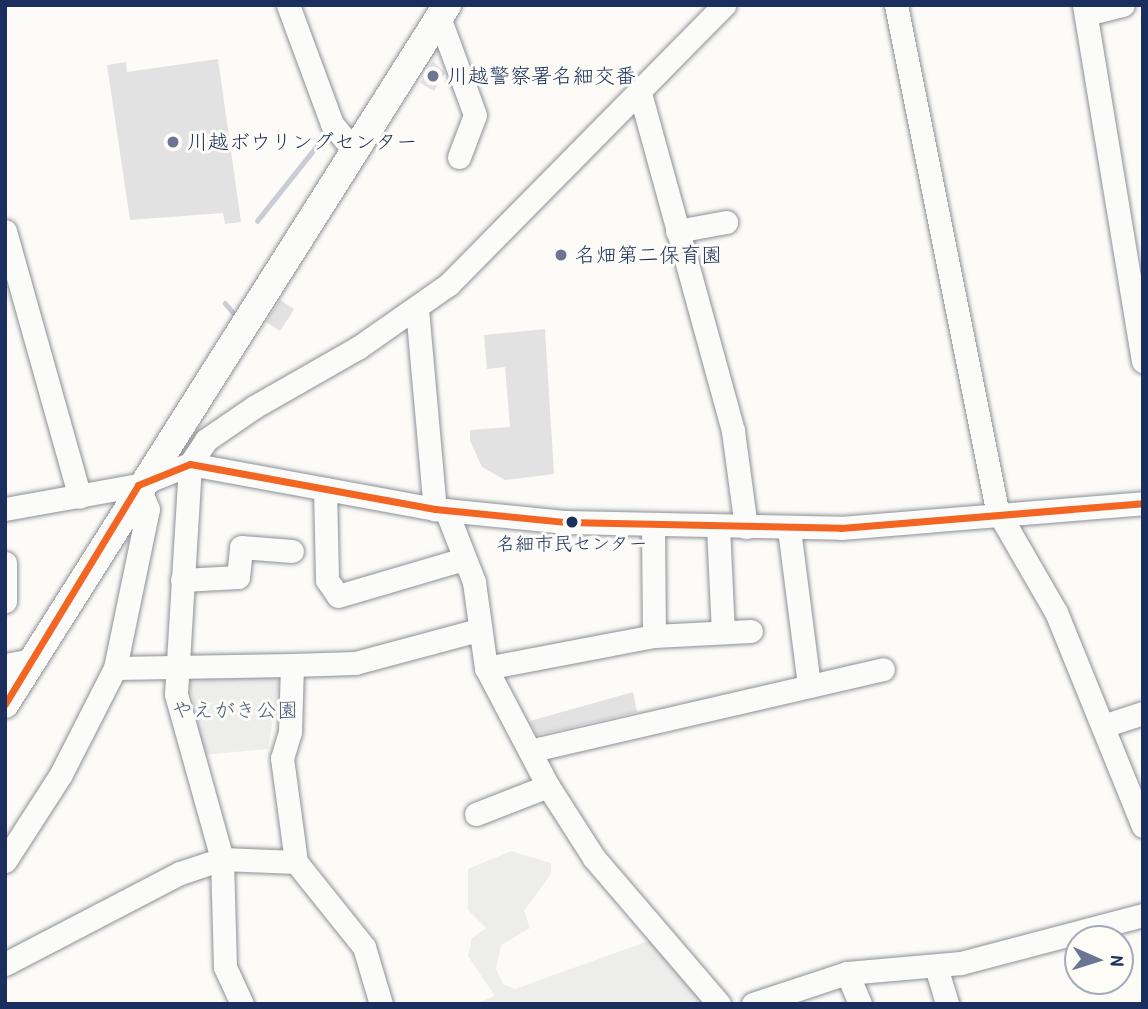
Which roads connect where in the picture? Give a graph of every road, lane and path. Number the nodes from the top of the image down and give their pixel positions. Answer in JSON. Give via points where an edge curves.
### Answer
{"nodes":[{"id":1,"x":288,"y":5,"type":"edge"},
{"id":2,"x":724,"y":5,"type":"edge"},
{"id":3,"x":896,"y":5,"type":"edge"},
{"id":4,"x":1123,"y":5,"type":"edge"},
{"id":5,"x":1085,"y":10,"type":"edge"},
{"id":6,"x":443,"y":11,"type":"edge"},
{"id":7,"x":640,"y":93,"type":"junction"},
{"id":8,"x":353,"y":149,"type":"junction"},
{"id":9,"x":459,"y":157,"type":"dead end"},
{"id":10,"x":726,"y":222,"type":"dead end"},
{"id":11,"x":5,"y":231,"type":"edge"},
{"id":12,"x":677,"y":231,"type":"junction"},
{"id":13,"x":417,"y":309,"type":"junction"},
{"id":14,"x":1139,"y":317,"type":"edge"},
{"id":15,"x":1143,"y":360,"type":"edge"},
{"id":16,"x":190,"y":464,"type":"junction"},
{"id":17,"x":138,"y":485,"type":"junction"},
{"id":18,"x":325,"y":489,"type":"junction"},
{"id":19,"x":80,"y":497,"type":"junction"},
{"id":20,"x":1143,"y":503,"type":"edge"},
{"id":21,"x":5,"y":509,"type":"edge"},
{"id":22,"x":440,"y":509,"type":"junction"},
{"id":23,"x":1004,"y":518,"type":"junction"},
{"id":24,"x":653,"y":524,"type":"junction"},
{"id":25,"x":718,"y":527,"type":"junction"},
{"id":26,"x":746,"y":527,"type":"junction"},
{"id":27,"x":789,"y":529,"type":"junction"},
{"id":28,"x":292,"y":551,"type":"dead end"},
{"id":29,"x":464,"y":559,"type":"junction"},
{"id":30,"x":5,"y":563,"type":"edge"},
{"id":31,"x":182,"y":580,"type":"junction"},
{"id":32,"x":5,"y":601,"type":"edge"},
{"id":33,"x":478,"y":630,"type":"junction"},
{"id":34,"x":751,"y":631,"type":"dead end"},
{"id":35,"x":723,"y":632,"type":"junction"},
{"id":36,"x":654,"y":636,"type":"junction"},
{"id":37,"x":33,"y":660,"type":"junction"},
{"id":38,"x":5,"y":665,"type":"edge"},
{"id":39,"x":169,"y":665,"type":"junction"},
{"id":40,"x":292,"y":665,"type":"junction"},
{"id":41,"x":115,"y":668,"type":"junction"},
{"id":42,"x":486,"y":668,"type":"junction"},
{"id":43,"x":883,"y":669,"type":"dead end"},
{"id":44,"x":809,"y":686,"type":"junction"},
{"id":45,"x":5,"y":704,"type":"edge"},
{"id":46,"x":1143,"y":713,"type":"edge"},
{"id":47,"x":1103,"y":726,"type":"junction"},
{"id":48,"x":533,"y":750,"type":"junction"},
{"id":49,"x":1135,"y":782,"type":"edge"},
{"id":50,"x":548,"y":786,"type":"junction"},
{"id":51,"x":477,"y":814,"type":"dead end"},
{"id":52,"x":1143,"y":826,"type":"edge"},
{"id":53,"x":222,"y":859,"type":"junction"},
{"id":54,"x":5,"y":861,"type":"edge"},
{"id":55,"x":296,"y":862,"type":"junction"},
{"id":56,"x":1143,"y":915,"type":"edge"},
{"id":57,"x":5,"y":964,"type":"edge"},
{"id":58,"x":936,"y":967,"type":"junction"},
{"id":59,"x":847,"y":973,"type":"junction"},
{"id":60,"x":242,"y":1004,"type":"edge"},
{"id":61,"x":381,"y":1004,"type":"edge"},
{"id":62,"x":719,"y":1004,"type":"edge"},
{"id":63,"x":752,"y":1004,"type":"edge"},
{"id":64,"x":860,"y":1004,"type":"edge"},
{"id":65,"x":947,"y":1004,"type":"edge"}],
"edges":[{"from":1,"to":8,"type":"street","via":[[332,124]]},
{"from":2,"to":7,"type":"street"},
{"from":3,"to":23,"type":"street","via":[[915,122]]},
{"from":4,"to":5,"type":"street"},
{"from":5,"to":14,"type":"street"},
{"from":6,"to":8,"type":"main road"},
{"from":6,"to":9,"type":"street","via":[[475,115]]},
{"from":7,"to":12,"type":"street"},
{"from":7,"to":13,"type":"street"},
{"from":8,"to":17,"type":"main road"},
{"from":10,"to":12,"type":"street"},
{"from":11,"to":19,"type":"street"},
{"from":12,"to":26,"type":"street","via":[[733,430]]},
{"from":13,"to":16,"type":"street","via":[[254,407],[206,440]]},
{"from":13,"to":22,"type":"street"},
{"from":14,"to":15,"type":"street"},
{"from":16,"to":17,"type":"street"},
{"from":16,"to":18,"type":"street"},
{"from":16,"to":31,"type":"street"},
{"from":17,"to":19,"type":"street"},
{"from":17,"to":37,"type":"main road"},
{"from":17,"to":41,"type":"street","via":[[148,509]]},
{"from":18,"to":22,"type":"street"},
{"from":18,"to":29,"type":"street","via":[[327,580],[338,596]]},
{"from":19,"to":21,"type":"street"},
{"from":20,"to":23,"type":"street"},
{"from":22,"to":24,"type":"street"},
{"from":22,"to":29,"type":"street"},
{"from":23,"to":27,"type":"street"},
{"from":23,"to":47,"type":"street","via":[[1056,612]]},
{"from":24,"to":25,"type":"street"},
{"from":24,"to":36,"type":"street"},
{"from":25,"to":26,"type":"street"},
{"from":25,"to":35,"type":"street"},
{"from":26,"to":27,"type":"street"},
{"from":27,"to":44,"type":"street"},
{"from":28,"to":31,"type":"street","via":[[241,547],[238,577]]},
{"from":29,"to":33,"type":"street"},
{"from":30,"to":32,"type":"street"},
{"from":31,"to":39,"type":"street"},
{"from":33,"to":40,"type":"street","via":[[355,663]]},
{"from":33,"to":42,"type":"street"},
{"from":34,"to":35,"type":"street"},
{"from":35,"to":36,"type":"street"},
{"from":36,"to":42,"type":"street"},
{"from":37,"to":38,"type":"street"},
{"from":37,"to":45,"type":"main road"},
{"from":39,"to":40,"type":"street"},
{"from":39,"to":41,"type":"street"},
{"from":39,"to":53,"type":"street"},
{"from":40,"to":55,"type":"street","via":[[290,732],[282,758]]},
{"from":41,"to":54,"type":"street","via":[[61,774]]},
{"from":42,"to":48,"type":"street"},
{"from":43,"to":44,"type":"street"},
{"from":44,"to":48,"type":"street"},
{"from":46,"to":47,"type":"street"},
{"from":47,"to":49,"type":"street"},
{"from":48,"to":50,"type":"street"},
{"from":49,"to":52,"type":"street"},
{"from":50,"to":51,"type":"street"},
{"from":50,"to":62,"type":"street","via":[[594,858]]},
{"from":53,"to":55,"type":"street"},
{"from":53,"to":57,"type":"street","via":[[180,873]]},
{"from":53,"to":60,"type":"street","via":[[225,967]]},
{"from":55,"to":61,"type":"street","via":[[364,947]]},
{"from":56,"to":58,"type":"street"},
{"from":58,"to":59,"type":"street"},
{"from":58,"to":65,"type":"street"},
{"from":59,"to":63,"type":"street"},
{"from":59,"to":64,"type":"street"}]}
